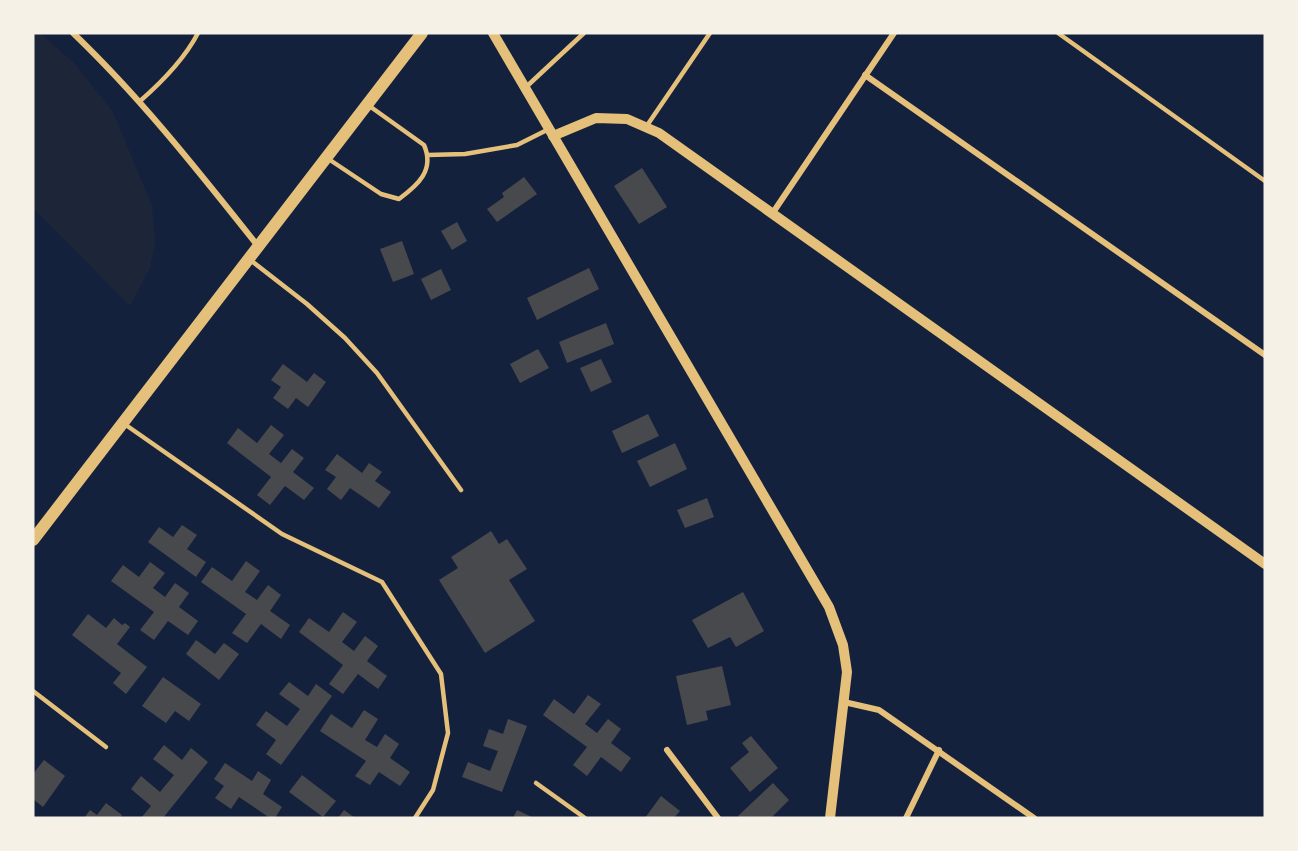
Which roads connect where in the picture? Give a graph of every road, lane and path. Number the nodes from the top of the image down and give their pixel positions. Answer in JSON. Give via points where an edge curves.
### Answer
{"nodes":[{"id":1,"x":73,"y":33,"type":"edge"},
{"id":2,"x":198,"y":33,"type":"edge"},
{"id":3,"x":422,"y":33,"type":"edge"},
{"id":4,"x":493,"y":33,"type":"edge"},
{"id":5,"x":584,"y":33,"type":"edge"},
{"id":6,"x":710,"y":33,"type":"edge"},
{"id":7,"x":894,"y":33,"type":"edge"},
{"id":8,"x":1058,"y":33,"type":"edge"},
{"id":9,"x":866,"y":75,"type":"junction"},
{"id":10,"x":525,"y":88,"type":"junction"},
{"id":11,"x":139,"y":102,"type":"junction"},
{"id":12,"x":367,"y":105,"type":"junction"},
{"id":13,"x":646,"y":127,"type":"junction"},
{"id":14,"x":551,"y":133,"type":"junction"},
{"id":15,"x":428,"y":155,"type":"junction"},
{"id":16,"x":327,"y":158,"type":"junction"},
{"id":17,"x":1265,"y":181,"type":"edge"},
{"id":18,"x":772,"y":214,"type":"junction"},
{"id":19,"x":259,"y":246,"type":"junction"},
{"id":20,"x":249,"y":259,"type":"junction"},
{"id":21,"x":1265,"y":355,"type":"edge"},
{"id":22,"x":123,"y":423,"type":"junction"},
{"id":23,"x":461,"y":490,"type":"dead end"},
{"id":24,"x":33,"y":540,"type":"edge"},
{"id":25,"x":1265,"y":564,"type":"edge"},
{"id":26,"x":33,"y":691,"type":"edge"},
{"id":27,"x":844,"y":702,"type":"junction"},
{"id":28,"x":106,"y":747,"type":"dead end"},
{"id":29,"x":667,"y":750,"type":"dead end"},
{"id":30,"x":939,"y":750,"type":"junction"},
{"id":31,"x":536,"y":783,"type":"dead end"},
{"id":32,"x":415,"y":818,"type":"edge"},
{"id":33,"x":585,"y":818,"type":"edge"},
{"id":34,"x":718,"y":818,"type":"edge"},
{"id":35,"x":830,"y":818,"type":"edge"},
{"id":36,"x":906,"y":818,"type":"edge"},
{"id":37,"x":1034,"y":818,"type":"edge"}],
"edges":[{"from":1,"to":11,"type":"street"},
{"from":2,"to":11,"type":"lane","via":[[162,82]]},
{"from":3,"to":12,"type":"main road"},
{"from":4,"to":10,"type":"street"},
{"from":5,"to":10,"type":"lane"},
{"from":6,"to":13,"type":"lane"},
{"from":7,"to":9,"type":"street"},
{"from":8,"to":17,"type":"lane"},
{"from":9,"to":18,"type":"street"},
{"from":9,"to":21,"type":"street"},
{"from":10,"to":14,"type":"street"},
{"from":11,"to":19,"type":"street"},
{"from":12,"to":15,"type":"lane","via":[[424,145]]},
{"from":12,"to":16,"type":"main road"},
{"from":13,"to":14,"type":"street","via":[[627,119],[596,118]]},
{"from":13,"to":18,"type":"street"},
{"from":14,"to":15,"type":"lane","via":[[517,145],[465,154]]},
{"from":14,"to":27,"type":"street","via":[[829,607],[843,645],[847,672]]},
{"from":15,"to":16,"type":"lane","via":[[426,171],[415,188],[399,199],[381,194]]},
{"from":16,"to":19,"type":"main road"},
{"from":18,"to":25,"type":"street"},
{"from":19,"to":20,"type":"main road"},
{"from":20,"to":22,"type":"main road"},
{"from":20,"to":23,"type":"lane","via":[[345,338],[377,373]]},
{"from":22,"to":24,"type":"main road"},
{"from":22,"to":32,"type":"lane","via":[[282,534],[382,582],[441,674],[448,733],[433,790]]},
{"from":26,"to":28,"type":"lane"},
{"from":27,"to":30,"type":"street","via":[[879,710]]},
{"from":27,"to":35,"type":"street"},
{"from":29,"to":34,"type":"street"},
{"from":30,"to":36,"type":"street"},
{"from":30,"to":37,"type":"street"},
{"from":31,"to":33,"type":"lane"}]}
